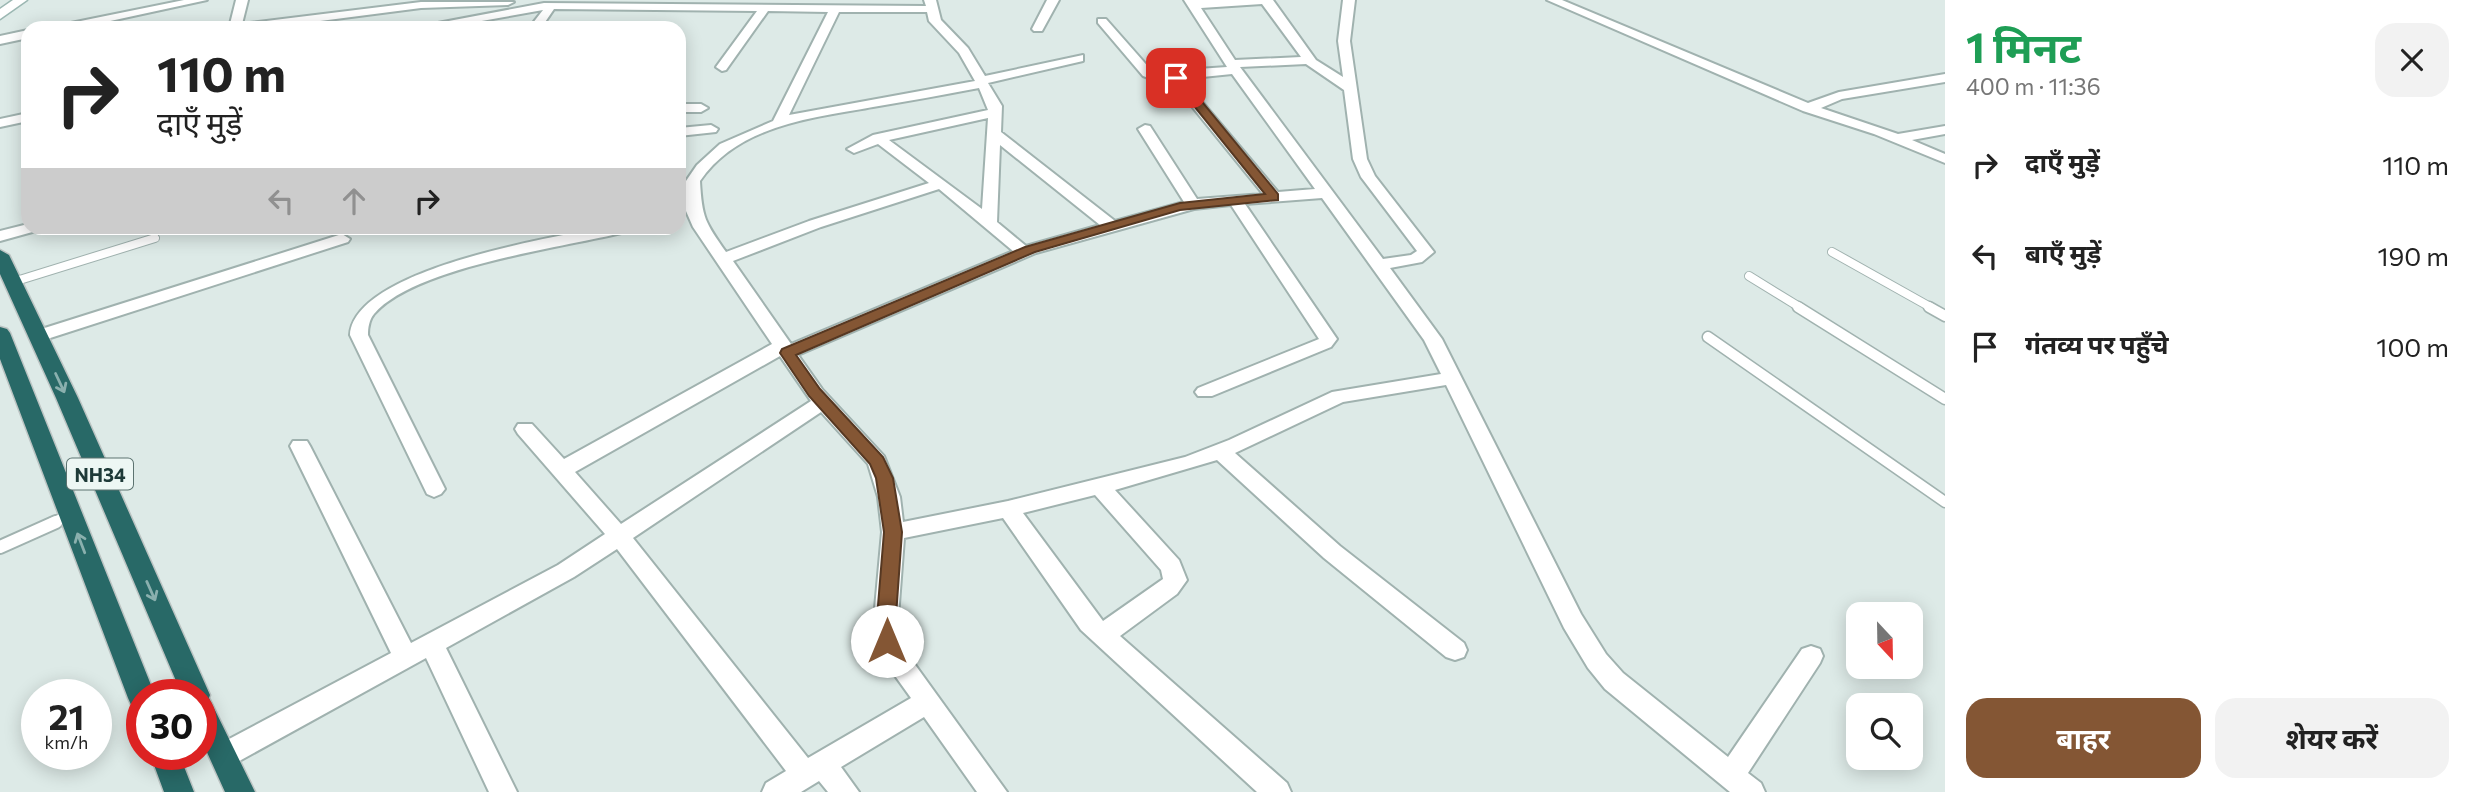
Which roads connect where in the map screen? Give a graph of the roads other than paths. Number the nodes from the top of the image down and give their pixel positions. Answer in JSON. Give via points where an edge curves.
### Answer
{"nodes":[{"id":1,"x":21,"y":0,"type":"edge"},
{"id":2,"x":201,"y":0,"type":"edge"},
{"id":3,"x":242,"y":0,"type":"edge"},
{"id":4,"x":1053,"y":0,"type":"edge"},
{"id":5,"x":1266,"y":0,"type":"edge"},
{"id":6,"x":1349,"y":0,"type":"edge"},
{"id":7,"x":1553,"y":0,"type":"edge"},
{"id":8,"x":1191,"y":2,"type":"edge"},
{"id":9,"x":558,"y":4,"type":"edge"},
{"id":10,"x":705,"y":4,"type":"edge"},
{"id":11,"x":855,"y":4,"type":"edge"},
{"id":12,"x":931,"y":4,"type":"edge"},
{"id":13,"x":537,"y":7,"type":"junction"},
{"id":14,"x":764,"y":9,"type":"junction"},
{"id":15,"x":835,"y":9,"type":"junction"},
{"id":16,"x":0,"y":15,"type":"edge"},
{"id":17,"x":108,"y":21,"type":"edge"},
{"id":18,"x":238,"y":21,"type":"edge"},
{"id":19,"x":293,"y":21,"type":"edge"},
{"id":20,"x":482,"y":21,"type":"edge"},
{"id":21,"x":542,"y":21,"type":"edge"},
{"id":22,"x":1101,"y":22,"type":"dead end"},
{"id":23,"x":1038,"y":29,"type":"dead end"},
{"id":24,"x":21,"y":36,"type":"edge"},
{"id":25,"x":0,"y":40,"type":"edge"},
{"id":26,"x":1079,"y":58,"type":"dead end"},
{"id":27,"x":1310,"y":60,"type":"junction"},
{"id":28,"x":722,"y":67,"type":"dead end"},
{"id":29,"x":1233,"y":67,"type":"junction"},
{"id":30,"x":1945,"y":78,"type":"edge"},
{"id":31,"x":982,"y":82,"type":"junction"},
{"id":32,"x":1181,"y":85,"type":"junction"},
{"id":33,"x":1350,"y":88,"type":"junction"},
{"id":34,"x":686,"y":108,"type":"edge"},
{"id":35,"x":701,"y":108,"type":"dead end"},
{"id":36,"x":1808,"y":108,"type":"junction"},
{"id":37,"x":996,"y":112,"type":"junction"},
{"id":38,"x":21,"y":118,"type":"edge"},
{"id":39,"x":779,"y":122,"type":"junction"},
{"id":40,"x":0,"y":123,"type":"edge"},
{"id":41,"x":711,"y":129,"type":"dead end"},
{"id":42,"x":1145,"y":129,"type":"dead end"},
{"id":43,"x":1945,"y":130,"type":"edge"},
{"id":44,"x":686,"y":131,"type":"edge"},
{"id":45,"x":995,"y":134,"type":"junction"},
{"id":46,"x":877,"y":138,"type":"junction"},
{"id":47,"x":1897,"y":138,"type":"junction"},
{"id":48,"x":854,"y":149,"type":"dead end"},
{"id":49,"x":1945,"y":159,"type":"edge"},
{"id":50,"x":700,"y":170,"type":"junction"},
{"id":51,"x":686,"y":172,"type":"edge"},
{"id":52,"x":940,"y":184,"type":"junction"},
{"id":53,"x":1326,"y":193,"type":"junction"},
{"id":54,"x":1274,"y":197,"type":"junction"},
{"id":55,"x":1236,"y":200,"type":"junction"},
{"id":56,"x":1193,"y":204,"type":"junction"},
{"id":57,"x":687,"y":216,"type":"edge"},
{"id":58,"x":989,"y":223,"type":"junction"},
{"id":59,"x":1111,"y":226,"type":"junction"},
{"id":60,"x":21,"y":230,"type":"edge"},
{"id":61,"x":588,"y":235,"type":"edge"},
{"id":62,"x":0,"y":236,"type":"edge"},
{"id":63,"x":155,"y":238,"type":"dead end"},
{"id":64,"x":342,"y":239,"type":"dead end"},
{"id":65,"x":1023,"y":252,"type":"junction"},
{"id":66,"x":1832,"y":252,"type":"dead end"},
{"id":67,"x":0,"y":254,"type":"edge"},
{"id":68,"x":723,"y":259,"type":"junction"},
{"id":69,"x":1378,"y":265,"type":"junction"},
{"id":70,"x":1749,"y":276,"type":"dead end"},
{"id":71,"x":13,"y":282,"type":"junction"},
{"id":72,"x":1945,"y":316,"type":"edge"},
{"id":73,"x":0,"y":333,"type":"edge"},
{"id":74,"x":38,"y":336,"type":"junction"},
{"id":75,"x":1708,"y":337,"type":"dead end"},
{"id":76,"x":785,"y":349,"type":"junction"},
{"id":77,"x":1453,"y":378,"type":"junction"},
{"id":78,"x":1205,"y":391,"type":"dead end"},
{"id":79,"x":1945,"y":399,"type":"edge"},
{"id":80,"x":823,"y":402,"type":"junction"},
{"id":81,"x":525,"y":429,"type":"dead end"},
{"id":82,"x":300,"y":446,"type":"dead end"},
{"id":83,"x":1220,"y":452,"type":"junction"},
{"id":84,"x":561,"y":470,"type":"junction"},
{"id":85,"x":1099,"y":486,"type":"junction"},
{"id":86,"x":434,"y":489,"type":"dead end"},
{"id":87,"x":1945,"y":502,"type":"edge"},
{"id":88,"x":1008,"y":509,"type":"junction"},
{"id":89,"x":71,"y":515,"type":"junction"},
{"id":90,"x":893,"y":532,"type":"junction"},
{"id":91,"x":620,"y":537,"type":"junction"},
{"id":92,"x":0,"y":547,"type":"edge"},
{"id":93,"x":1102,"y":635,"type":"junction"},
{"id":94,"x":432,"y":644,"type":"junction"},
{"id":95,"x":1455,"y":650,"type":"dead end"},
{"id":96,"x":1811,"y":656,"type":"dead end"},
{"id":97,"x":406,"y":658,"type":"junction"},
{"id":98,"x":135,"y":679,"type":"edge"},
{"id":99,"x":189,"y":679,"type":"edge"},
{"id":100,"x":928,"y":701,"type":"junction"},
{"id":101,"x":217,"y":742,"type":"edge"},
{"id":102,"x":223,"y":756,"type":"junction"},
{"id":103,"x":170,"y":770,"type":"edge"},
{"id":104,"x":813,"y":770,"type":"junction"},
{"id":105,"x":1731,"y":775,"type":"junction"},
{"id":106,"x":179,"y":792,"type":"edge"},
{"id":107,"x":240,"y":792,"type":"edge"},
{"id":108,"x":503,"y":792,"type":"edge"},
{"id":109,"x":776,"y":792,"type":"edge"},
{"id":110,"x":845,"y":792,"type":"edge"},
{"id":111,"x":993,"y":792,"type":"edge"},
{"id":112,"x":1277,"y":792,"type":"edge"},
{"id":113,"x":1751,"y":792,"type":"edge"}],
"edges":[{"from":1,"to":16,"type":"street"},
{"from":2,"to":17,"type":"street"},
{"from":3,"to":18,"type":"street"},
{"from":4,"to":23,"type":"street"},
{"from":5,"to":8,"type":"street"},
{"from":5,"to":27,"type":"street"},
{"from":6,"to":33,"type":"street","via":[[1344,41]]},
{"from":7,"to":36,"type":"street"},
{"from":8,"to":29,"type":"street"},
{"from":9,"to":10,"type":"street"},
{"from":9,"to":13,"type":"street"},
{"from":9,"to":21,"type":"street"},
{"from":10,"to":14,"type":"street"},
{"from":11,"to":12,"type":"street"},
{"from":11,"to":15,"type":"street"},
{"from":12,"to":31,"type":"street","via":[[935,21],[964,51]]},
{"from":13,"to":19,"type":"street","via":[[500,1],[421,5]]},
{"from":13,"to":20,"type":"street"},
{"from":14,"to":15,"type":"street"},
{"from":14,"to":28,"type":"street"},
{"from":15,"to":39,"type":"street"},
{"from":22,"to":32,"type":"street","via":[[1144,70]]},
{"from":24,"to":25,"type":"street"},
{"from":26,"to":31,"type":"street"},
{"from":27,"to":29,"type":"street"},
{"from":27,"to":33,"type":"street"},
{"from":29,"to":32,"type":"street","via":[[1178,75]]},
{"from":29,"to":53,"type":"street"},
{"from":30,"to":36,"type":"street","via":[[1839,96]]},
{"from":31,"to":37,"type":"street"},
{"from":31,"to":39,"type":"street"},
{"from":32,"to":54,"type":"street"},
{"from":33,"to":69,"type":"street","via":[[1363,167],[1426,252],[1416,259]]},
{"from":34,"to":35,"type":"street"},
{"from":36,"to":47,"type":"street"},
{"from":37,"to":45,"type":"street"},
{"from":37,"to":46,"type":"street"},
{"from":38,"to":40,"type":"street"},
{"from":39,"to":50,"type":"street","via":[[725,147]]},
{"from":41,"to":44,"type":"street"},
{"from":42,"to":56,"type":"street"},
{"from":43,"to":47,"type":"street"},
{"from":45,"to":58,"type":"street"},
{"from":45,"to":59,"type":"street"},
{"from":46,"to":48,"type":"street"},
{"from":46,"to":52,"type":"street"},
{"from":47,"to":49,"type":"street"},
{"from":50,"to":51,"type":"street"},
{"from":50,"to":57,"type":"street","via":[[693,181]]},
{"from":52,"to":58,"type":"street"},
{"from":52,"to":68,"type":"street"},
{"from":53,"to":54,"type":"street"},
{"from":53,"to":69,"type":"street"},
{"from":54,"to":55,"type":"street"},
{"from":55,"to":56,"type":"street"},
{"from":55,"to":78,"type":"street","via":[[1328,339]]},
{"from":56,"to":59,"type":"street"},
{"from":57,"to":68,"type":"street"},
{"from":58,"to":65,"type":"street"},
{"from":59,"to":65,"type":"street"},
{"from":60,"to":62,"type":"street"},
{"from":61,"to":86,"type":"street","via":[[532,246],[403,286],[368,310],[359,324],[359,335]]},
{"from":63,"to":71,"type":"lane"},
{"from":64,"to":74,"type":"street"},
{"from":65,"to":76,"type":"street"},
{"from":66,"to":72,"type":"lane"},
{"from":67,"to":71,"type":"highway","number":"NH34"},
{"from":68,"to":76,"type":"street"},
{"from":69,"to":77,"type":"street","via":[[1433,340]]},
{"from":70,"to":79,"type":"lane"},
{"from":71,"to":74,"type":"highway","number":"NH34"},
{"from":73,"to":89,"type":"highway","number":"NH34"},
{"from":74,"to":99,"type":"highway","number":"NH34","one_way":true},
{"from":75,"to":87,"type":"lane"},
{"from":76,"to":80,"type":"street"},
{"from":76,"to":84,"type":"street"},
{"from":77,"to":83,"type":"street","via":[[1339,396]]},
{"from":77,"to":105,"type":"street","via":[[1572,621],[1597,661],[1614,681]]},
{"from":80,"to":90,"type":"street","via":[[877,461],[887,488]]},
{"from":80,"to":91,"type":"street"},
{"from":81,"to":84,"type":"street"},
{"from":82,"to":97,"type":"street"},
{"from":83,"to":85,"type":"street"},
{"from":83,"to":95,"type":"street","via":[[1332,552]]},
{"from":84,"to":91,"type":"street"},
{"from":85,"to":88,"type":"street"},
{"from":85,"to":93,"type":"street","via":[[1171,566],[1175,580]]},
{"from":88,"to":90,"type":"street"},
{"from":88,"to":93,"type":"street","via":[[1069,598]]},
{"from":89,"to":92,"type":"lane"},
{"from":98,"to":89,"type":"highway","number":"NH34","one_way":true},
{"from":90,"to":100,"type":"street","via":[[887,641]]},
{"from":91,"to":94,"type":"street"},
{"from":91,"to":104,"type":"street"},
{"from":93,"to":112,"type":"street"},
{"from":94,"to":97,"type":"street"},
{"from":94,"to":108,"type":"street"},
{"from":96,"to":105,"type":"street"},
{"from":97,"to":102,"type":"street"},
{"from":100,"to":104,"type":"street"},
{"from":100,"to":111,"type":"street"},
{"from":101,"to":102,"type":"highway"},
{"from":102,"to":107,"type":"highway"},
{"from":103,"to":106,"type":"highway"},
{"from":104,"to":109,"type":"street"},
{"from":104,"to":110,"type":"street"},
{"from":105,"to":113,"type":"street"}]}
